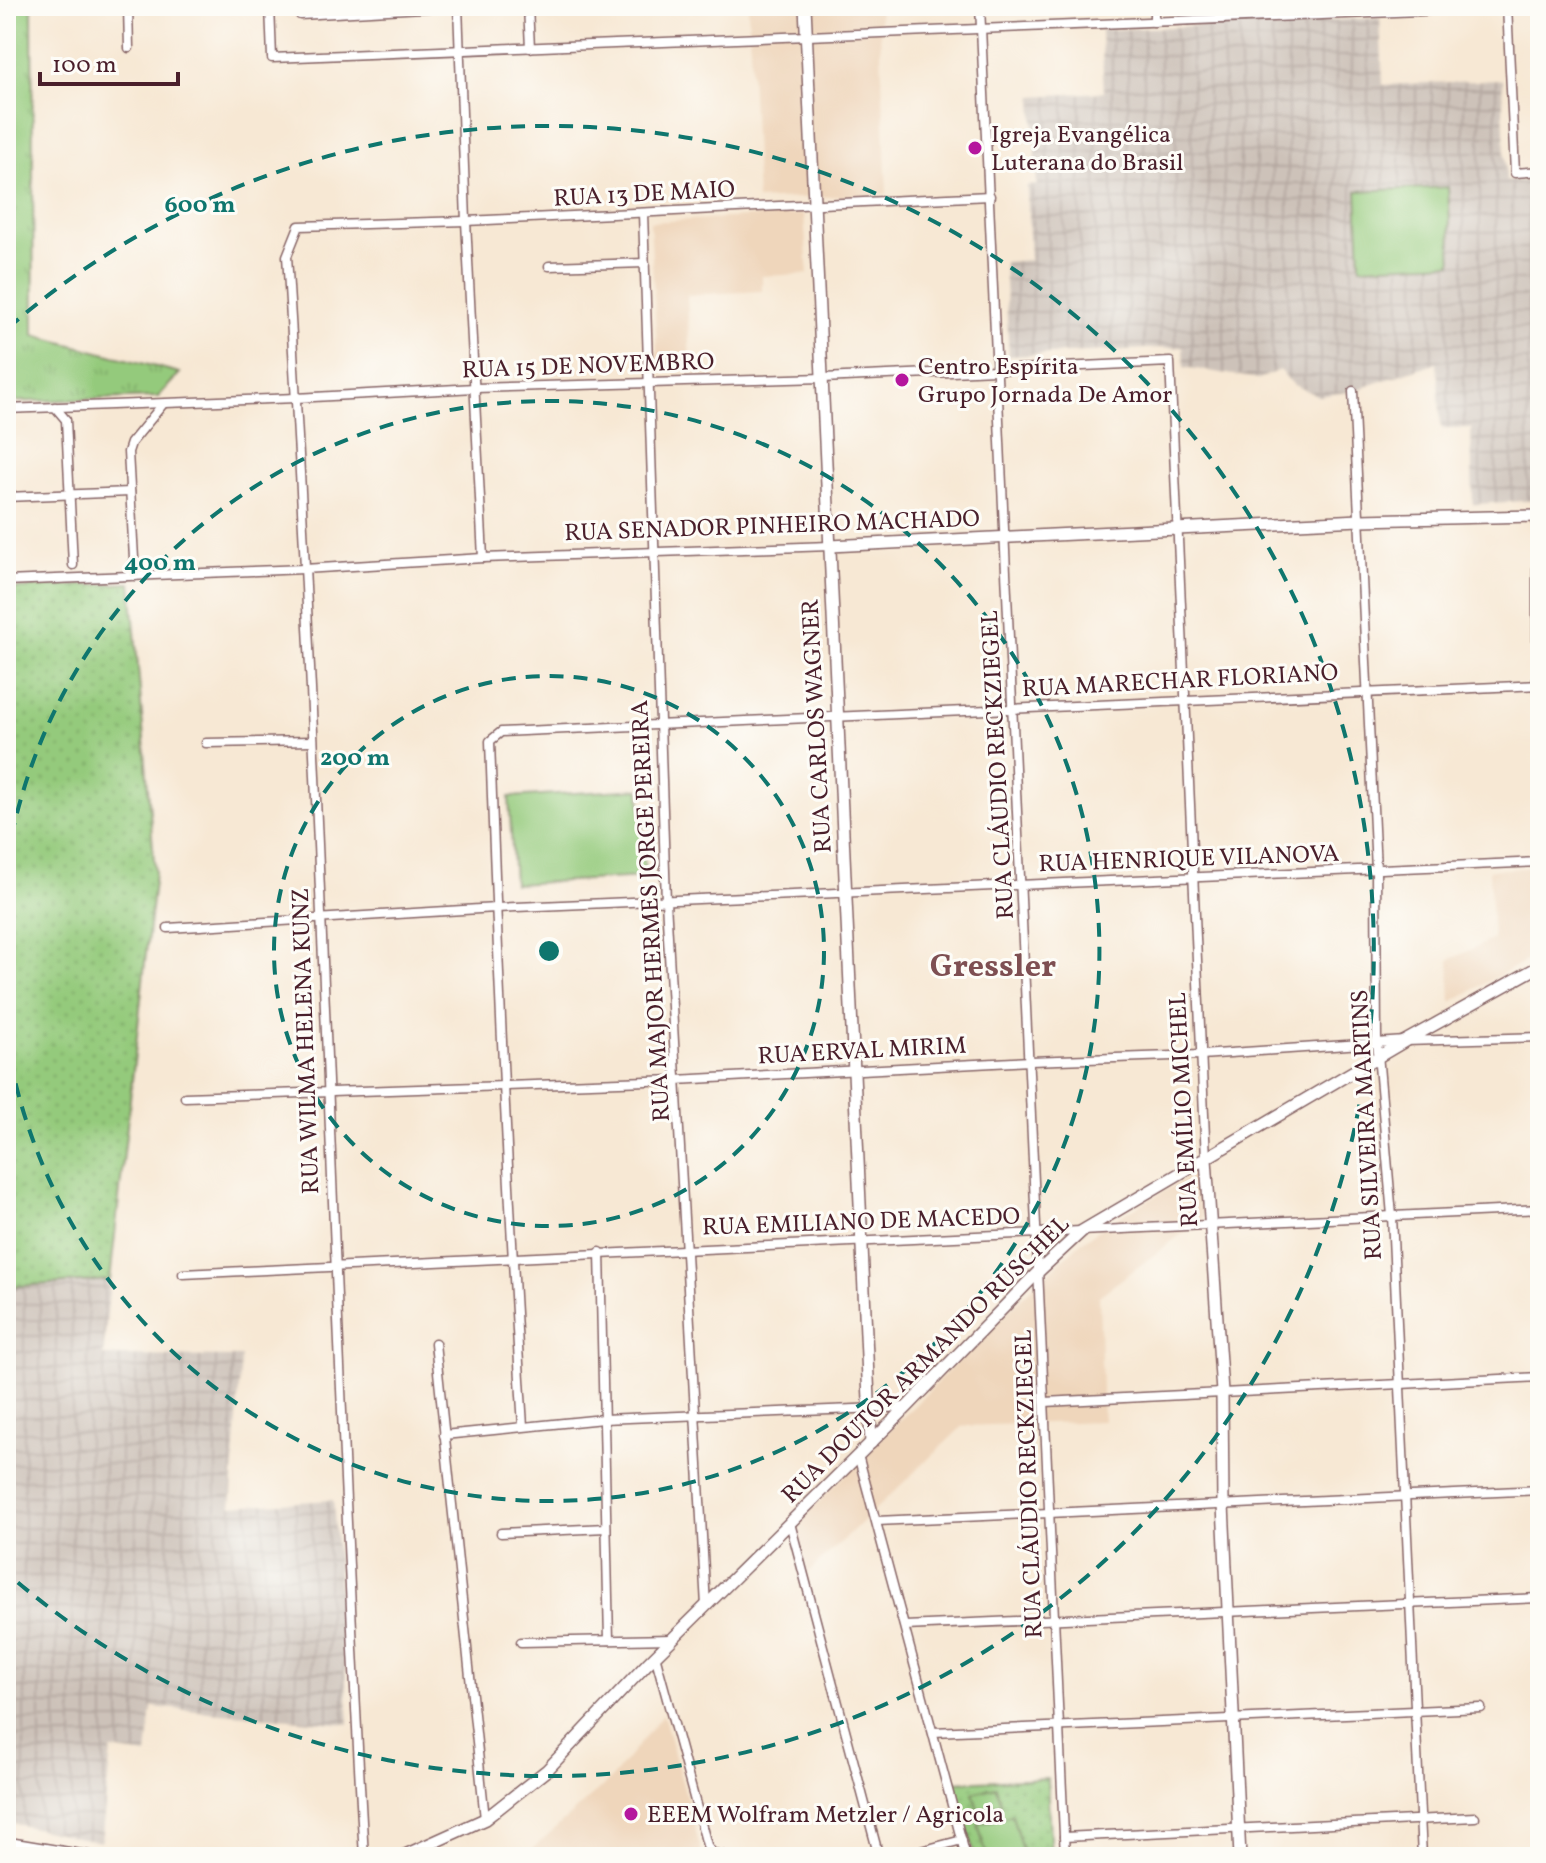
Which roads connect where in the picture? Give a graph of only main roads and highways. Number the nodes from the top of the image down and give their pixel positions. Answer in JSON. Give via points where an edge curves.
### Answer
{"nodes":[{"id":1,"x":805,"y":6,"type":"edge"},
{"id":2,"x":1538,"y":516,"type":"edge"},
{"id":3,"x":830,"y":546,"type":"junction"},
{"id":4,"x":1540,"y":966,"type":"edge"},
{"id":5,"x":1206,"y":1159,"type":"junction"},
{"id":6,"x":871,"y":1443,"type":"junction"},
{"id":7,"x":6,"y":1843,"type":"edge"},
{"id":8,"x":90,"y":1857,"type":"edge"},
{"id":9,"x":401,"y":1857,"type":"edge"},
{"id":10,"x":1240,"y":1857,"type":"edge"}],
"edges":[{"from":1,"to":3,"type":"main road","name":"RUA CARLOS WAGNER"},
{"from":2,"to":3,"type":"main road","name":"RUA SENADOR PINHEIRO MACHADO"},
{"from":3,"to":6,"type":"main road","name":"RUA CARLOS WAGNER"},
{"from":4,"to":5,"type":"main road","name":"RUA DOUTOR ARMANDO RUSCHEL"},
{"from":5,"to":6,"type":"main road","name":"RUA DOUTOR ARMANDO RUSCHEL","via":[[1082,1231]]},
{"from":5,"to":10,"type":"main road","name":"RUA EMÍLIO MICHEL","via":[[1222,1392]]},
{"from":6,"to":9,"type":"main road","name":"RUA DOUTOR ARMANDO RUSCHEL","via":[[655,1655],[547,1770],[485,1819]]},
{"from":7,"to":8,"type":"main road"}]}
